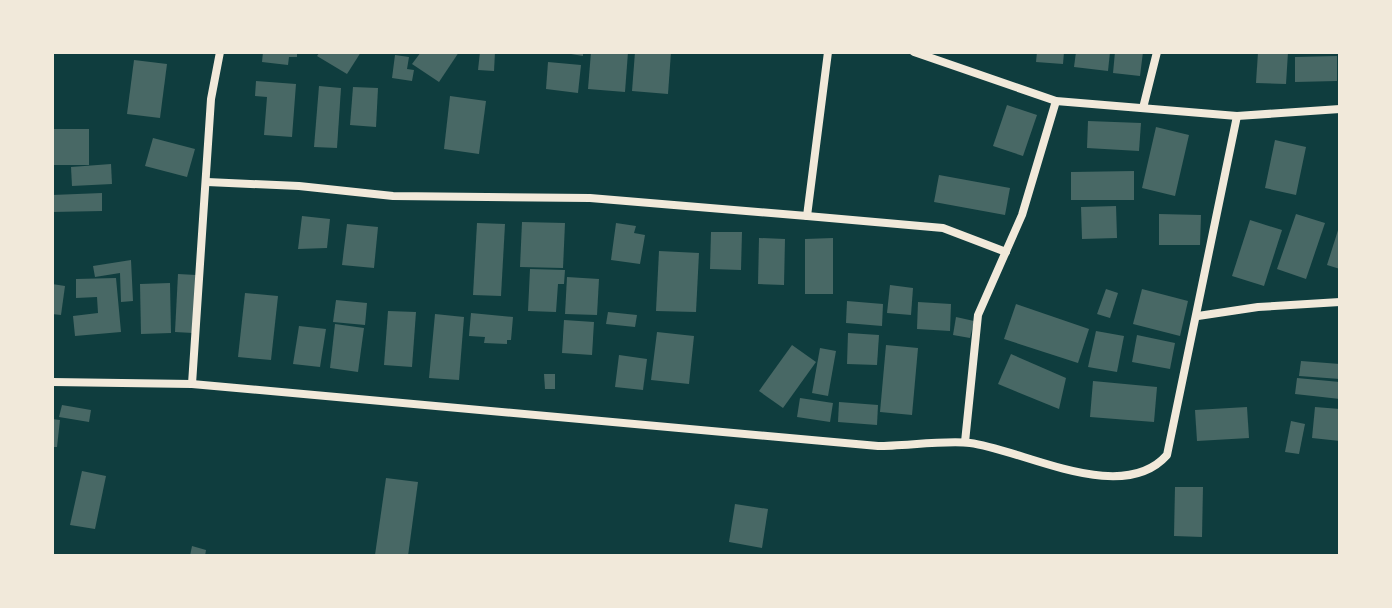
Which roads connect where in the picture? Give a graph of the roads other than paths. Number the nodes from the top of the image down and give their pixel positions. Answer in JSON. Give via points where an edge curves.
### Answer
{"nodes":[{"id":1,"x":220,"y":52,"type":"edge"},
{"id":2,"x":828,"y":52,"type":"edge"},
{"id":3,"x":914,"y":52,"type":"edge"},
{"id":4,"x":1157,"y":52,"type":"edge"},
{"id":5,"x":1056,"y":101,"type":"junction"},
{"id":6,"x":1143,"y":108,"type":"junction"},
{"id":7,"x":1340,"y":109,"type":"edge"},
{"id":8,"x":1237,"y":116,"type":"junction"},
{"id":9,"x":207,"y":182,"type":"junction"},
{"id":10,"x":807,"y":216,"type":"junction"},
{"id":11,"x":1006,"y":252,"type":"junction"},
{"id":12,"x":1340,"y":302,"type":"edge"},
{"id":13,"x":1198,"y":316,"type":"junction"},
{"id":14,"x":52,"y":382,"type":"edge"},
{"id":15,"x":192,"y":384,"type":"junction"},
{"id":16,"x":965,"y":442,"type":"junction"}],
"edges":[{"from":1,"to":9,"type":"street","via":[[211,99]]},
{"from":2,"to":10,"type":"street"},
{"from":3,"to":5,"type":"street"},
{"from":4,"to":6,"type":"street"},
{"from":5,"to":6,"type":"street"},
{"from":5,"to":11,"type":"street"},
{"from":6,"to":8,"type":"street"},
{"from":7,"to":8,"type":"street"},
{"from":8,"to":13,"type":"street"},
{"from":9,"to":10,"type":"street","via":[[393,196],[590,198]]},
{"from":9,"to":15,"type":"street"},
{"from":10,"to":11,"type":"street","via":[[943,228]]},
{"from":11,"to":16,"type":"street","via":[[978,315]]},
{"from":12,"to":13,"type":"street"},
{"from":13,"to":16,"type":"street","via":[[1167,455],[1156,468],[1138,474],[1052,468]]},
{"from":14,"to":15,"type":"street"},
{"from":15,"to":16,"type":"street","via":[[878,446]]}]}
